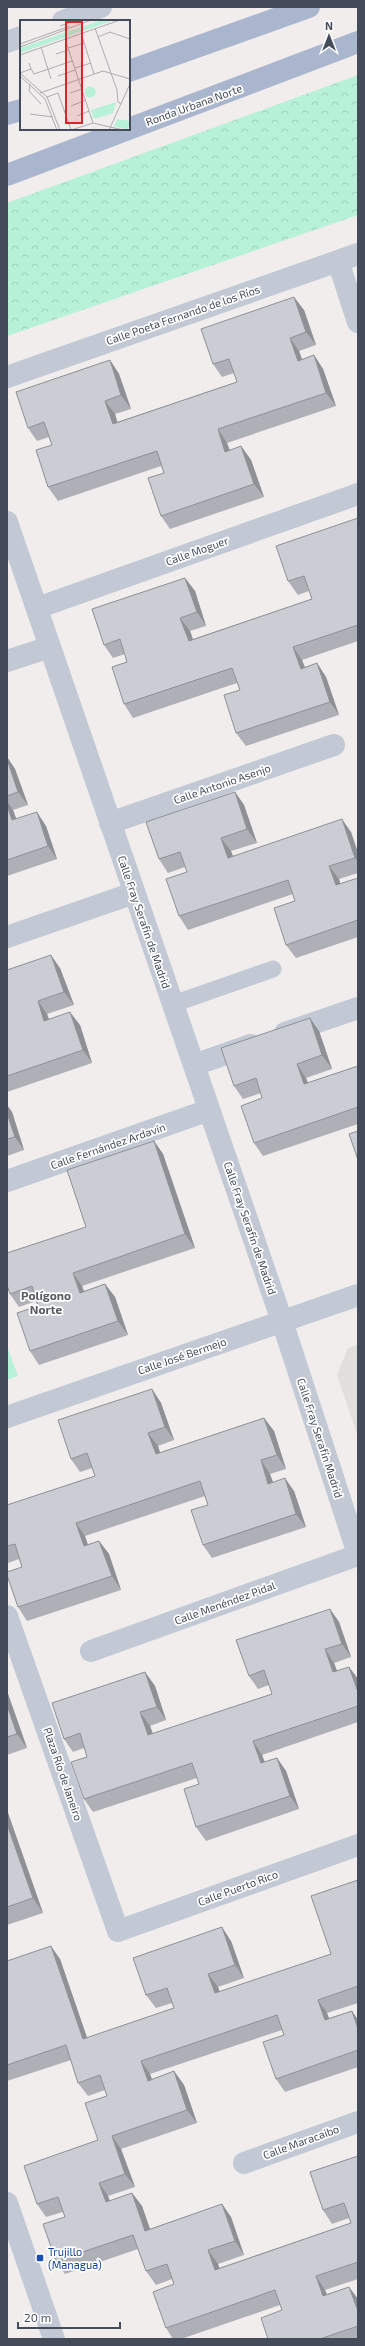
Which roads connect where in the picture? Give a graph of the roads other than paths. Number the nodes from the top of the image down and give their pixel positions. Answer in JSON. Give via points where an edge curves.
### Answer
{"nodes":[{"id":1,"x":101,"y":7,"type":"edge"},
{"id":2,"x":289,"y":7,"type":"edge"},
{"id":3,"x":309,"y":7,"type":"edge"},
{"id":4,"x":67,"y":20,"type":"edge"},
{"id":5,"x":247,"y":30,"type":"junction"},
{"id":6,"x":20,"y":37,"type":"edge"},
{"id":7,"x":7,"y":42,"type":"edge"},
{"id":8,"x":358,"y":42,"type":"edge"},
{"id":9,"x":358,"y":57,"type":"edge"},
{"id":10,"x":130,"y":71,"type":"edge"},
{"id":11,"x":266,"y":78,"type":"junction"},
{"id":12,"x":20,"y":110,"type":"edge"},
{"id":13,"x":7,"y":114,"type":"edge"},
{"id":14,"x":130,"y":129,"type":"edge"},
{"id":15,"x":127,"y":130,"type":"edge"},
{"id":16,"x":7,"y":175,"type":"edge"},
{"id":17,"x":358,"y":254,"type":"edge"},
{"id":18,"x":338,"y":261,"type":"junction"},
{"id":19,"x":358,"y":322,"type":"edge"},
{"id":20,"x":7,"y":377,"type":"edge"},
{"id":21,"x":358,"y":494,"type":"edge"},
{"id":22,"x":7,"y":522,"type":"edge"},
{"id":23,"x":37,"y":608,"type":"junction"},
{"id":24,"x":50,"y":647,"type":"junction"},
{"id":25,"x":7,"y":661,"type":"edge"},
{"id":26,"x":334,"y":746,"type":"dead end"},
{"id":27,"x":110,"y":824,"type":"junction"},
{"id":28,"x":134,"y":893,"type":"junction"},
{"id":29,"x":7,"y":937,"type":"edge"},
{"id":30,"x":273,"y":969,"type":"dead end"},
{"id":31,"x":173,"y":1004,"type":"junction"},
{"id":32,"x":358,"y":1008,"type":"edge"},
{"id":33,"x":194,"y":1065,"type":"junction"},
{"id":34,"x":209,"y":1110,"type":"junction"},
{"id":35,"x":7,"y":1181,"type":"edge"},
{"id":36,"x":358,"y":1295,"type":"edge"},
{"id":37,"x":282,"y":1321,"type":"junction"},
{"id":38,"x":7,"y":1418,"type":"edge"},
{"id":39,"x":358,"y":1555,"type":"edge"},
{"id":40,"x":7,"y":1616,"type":"edge"},
{"id":41,"x":91,"y":1651,"type":"dead end"},
{"id":42,"x":358,"y":1845,"type":"edge"},
{"id":43,"x":118,"y":1932,"type":"joint"},
{"id":44,"x":358,"y":2122,"type":"edge"},
{"id":45,"x":244,"y":2163,"type":"dead end"},
{"id":46,"x":7,"y":2203,"type":"edge"},
{"id":47,"x":54,"y":2339,"type":"edge"}],
"edges":[{"from":1,"to":4,"type":"street"},
{"from":2,"to":5,"type":"main road"},
{"from":3,"to":5,"type":"main road"},
{"from":5,"to":10,"type":"main road"},
{"from":6,"to":7,"type":"street"},
{"from":8,"to":11,"type":"main road","name":"Ronda Urbana Norte"},
{"from":9,"to":11,"type":"main road"},
{"from":11,"to":14,"type":"main road","name":"Ronda Urbana Norte"},
{"from":12,"to":13,"type":"main road"},
{"from":15,"to":16,"type":"main road","name":"Ronda Urbana Norte"},
{"from":17,"to":18,"type":"street","name":"Calle Poeta Fernando de los Ríos"},
{"from":18,"to":19,"type":"street"},
{"from":18,"to":20,"type":"street","name":"Calle Poeta Fernando de los Ríos"},
{"from":21,"to":23,"type":"street","name":"Calle Moguer"},
{"from":22,"to":23,"type":"street","name":"Calle Fray Serafín de Madrid"},
{"from":23,"to":24,"type":"street","name":"Calle Fray Serafín de Madrid"},
{"from":24,"to":25,"type":"street"},
{"from":24,"to":27,"type":"street","name":"Calle Fray Serafín de Madrid"},
{"from":26,"to":27,"type":"street","name":"Calle Antonio Asenjo"},
{"from":27,"to":28,"type":"street","name":"Calle Fray Serafín de Madrid"},
{"from":28,"to":29,"type":"street"},
{"from":28,"to":31,"type":"street","name":"Calle Fray Serafín de Madrid"},
{"from":30,"to":31,"type":"lane"},
{"from":31,"to":33,"type":"street","name":"Calle Fray Serafín de Madrid"},
{"from":32,"to":33,"type":"street"},
{"from":33,"to":34,"type":"street","name":"Calle Fray Serafín de Madrid"},
{"from":34,"to":35,"type":"street","name":"Calle Fernández Ardavín"},
{"from":34,"to":37,"type":"street","name":"Calle Fray Serafín de Madrid"},
{"from":36,"to":37,"type":"street","name":"Calle José Bermejo"},
{"from":37,"to":38,"type":"street","name":"Calle José Bermejo"},
{"from":37,"to":39,"type":"street","name":"Calle Fray Serafín Madrid"},
{"from":39,"to":41,"type":"street","name":"Calle Menéndez Pidal"},
{"from":40,"to":43,"type":"street","name":"Plaza Río de Janeiro"},
{"from":42,"to":43,"type":"street","name":"Calle Puerto Rico"},
{"from":44,"to":45,"type":"street","name":"Calle Maracaibo"},
{"from":46,"to":47,"type":"street"}]}
